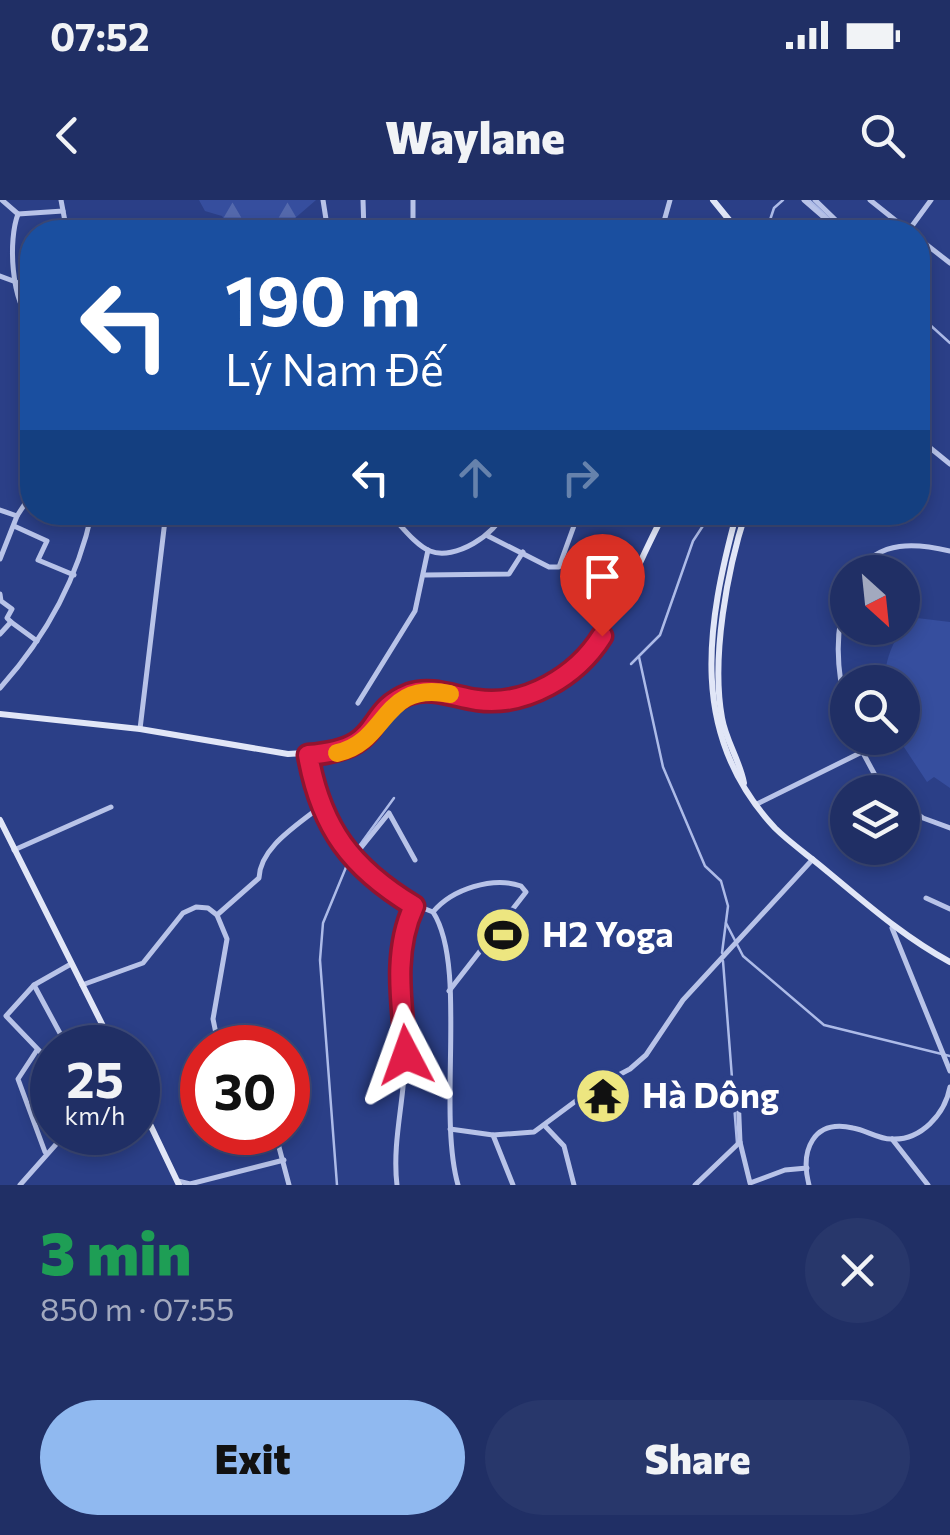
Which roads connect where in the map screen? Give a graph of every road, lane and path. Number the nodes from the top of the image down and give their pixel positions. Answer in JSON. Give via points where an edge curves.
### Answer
{"nodes":[{"id":1,"x":2,"y":200,"type":"edge"},
{"id":2,"x":63,"y":200,"type":"edge"},
{"id":3,"x":713,"y":200,"type":"edge"},
{"id":4,"x":804,"y":200,"type":"edge"},
{"id":5,"x":815,"y":200,"type":"edge"},
{"id":6,"x":870,"y":200,"type":"edge"},
{"id":7,"x":63,"y":211,"type":"junction"},
{"id":8,"x":18,"y":214,"type":"junction"},
{"id":9,"x":64,"y":220,"type":"edge"},
{"id":10,"x":729,"y":220,"type":"edge"},
{"id":11,"x":829,"y":220,"type":"edge"},
{"id":12,"x":833,"y":220,"type":"edge"},
{"id":13,"x":894,"y":220,"type":"edge"},
{"id":14,"x":0,"y":276,"type":"edge"},
{"id":15,"x":16,"y":282,"type":"junction"},
{"id":16,"x":20,"y":299,"type":"edge"},
{"id":17,"x":930,"y":448,"type":"edge"},
{"id":18,"x":950,"y":464,"type":"edge"},
{"id":19,"x":0,"y":510,"type":"edge"},
{"id":20,"x":20,"y":511,"type":"edge"},
{"id":21,"x":17,"y":516,"type":"junction"},
{"id":22,"x":88,"y":525,"type":"edge"},
{"id":23,"x":164,"y":525,"type":"edge"},
{"id":24,"x":402,"y":525,"type":"edge"},
{"id":25,"x":495,"y":525,"type":"edge"},
{"id":26,"x":574,"y":525,"type":"edge"},
{"id":27,"x":658,"y":525,"type":"edge"},
{"id":28,"x":738,"y":525,"type":"edge"},
{"id":29,"x":14,"y":526,"type":"junction"},
{"id":30,"x":488,"y":536,"type":"junction"},
{"id":31,"x":428,"y":550,"type":"junction"},
{"id":32,"x":950,"y":551,"type":"edge"},
{"id":33,"x":523,"y":552,"type":"junction"},
{"id":34,"x":879,"y":555,"type":"edge"},
{"id":35,"x":0,"y":559,"type":"edge"},
{"id":36,"x":74,"y":575,"type":"junction"},
{"id":37,"x":425,"y":575,"type":"junction"},
{"id":38,"x":0,"y":594,"type":"edge"},
{"id":39,"x":12,"y":622,"type":"junction"},
{"id":40,"x":0,"y":634,"type":"edge"},
{"id":41,"x":37,"y":641,"type":"junction"},
{"id":42,"x":0,"y":688,"type":"edge"},
{"id":43,"x":358,"y":703,"type":"dead end"},
{"id":44,"x":0,"y":714,"type":"edge"},
{"id":45,"x":140,"y":729,"type":"junction"},
{"id":46,"x":308,"y":755,"type":"junction"},
{"id":47,"x":856,"y":755,"type":"edge"},
{"id":48,"x":757,"y":804,"type":"junction"},
{"id":49,"x":321,"y":806,"type":"junction"},
{"id":50,"x":112,"y":807,"type":"dead end"},
{"id":51,"x":920,"y":816,"type":"edge"},
{"id":52,"x":0,"y":820,"type":"edge"},
{"id":53,"x":950,"y":828,"type":"edge"},
{"id":54,"x":14,"y":850,"type":"junction"},
{"id":55,"x":813,"y":859,"type":"junction"},
{"id":56,"x":351,"y":860,"type":"junction"},
{"id":57,"x":415,"y":860,"type":"dead end"},
{"id":58,"x":926,"y":898,"type":"dead end"},
{"id":59,"x":414,"y":906,"type":"junction"},
{"id":60,"x":950,"y":909,"type":"edge"},
{"id":61,"x":432,"y":912,"type":"junction"},
{"id":62,"x":217,"y":915,"type":"junction"},
{"id":63,"x":892,"y":928,"type":"junction"},
{"id":64,"x":950,"y":962,"type":"edge"},
{"id":65,"x":71,"y":964,"type":"junction"},
{"id":66,"x":34,"y":985,"type":"junction"},
{"id":67,"x":82,"y":985,"type":"junction"},
{"id":68,"x":449,"y":991,"type":"junction"},
{"id":69,"x":56,"y":1025,"type":"edge"},
{"id":70,"x":102,"y":1025,"type":"edge"},
{"id":71,"x":214,"y":1025,"type":"edge"},
{"id":72,"x":30,"y":1044,"type":"edge"},
{"id":73,"x":30,"y":1057,"type":"edge"},
{"id":74,"x":950,"y":1070,"type":"edge"},
{"id":75,"x":950,"y":1086,"type":"edge"},
{"id":76,"x":738,"y":1095,"type":"dead end"},
{"id":77,"x":30,"y":1116,"type":"edge"},
{"id":78,"x":545,"y":1126,"type":"junction"},
{"id":79,"x":450,"y":1130,"type":"junction"},
{"id":80,"x":494,"y":1135,"type":"junction"},
{"id":81,"x":892,"y":1140,"type":"junction"},
{"id":82,"x":740,"y":1142,"type":"junction"},
{"id":83,"x":160,"y":1144,"type":"edge"},
{"id":84,"x":43,"y":1155,"type":"edge"},
{"id":85,"x":282,"y":1155,"type":"edge"},
{"id":86,"x":284,"y":1160,"type":"junction"},
{"id":87,"x":806,"y":1168,"type":"junction"},
{"id":88,"x":179,"y":1183,"type":"edge"},
{"id":89,"x":20,"y":1185,"type":"edge"},
{"id":90,"x":290,"y":1185,"type":"edge"},
{"id":91,"x":396,"y":1185,"type":"edge"},
{"id":92,"x":458,"y":1185,"type":"edge"},
{"id":93,"x":513,"y":1185,"type":"edge"},
{"id":94,"x":574,"y":1185,"type":"edge"},
{"id":95,"x":695,"y":1185,"type":"edge"},
{"id":96,"x":809,"y":1185,"type":"edge"},
{"id":97,"x":928,"y":1185,"type":"edge"}],
"edges":[{"from":1,"to":8,"type":"street"},
{"from":2,"to":7,"type":"street"},
{"from":3,"to":10,"type":"main road"},
{"from":4,"to":11,"type":"street"},
{"from":5,"to":12,"type":"street"},
{"from":6,"to":13,"type":"street"},
{"from":7,"to":8,"type":"street"},
{"from":7,"to":9,"type":"street"},
{"from":8,"to":15,"type":"street"},
{"from":14,"to":15,"type":"street"},
{"from":15,"to":16,"type":"street"},
{"from":17,"to":18,"type":"street"},
{"from":19,"to":21,"type":"street"},
{"from":20,"to":21,"type":"street"},
{"from":21,"to":29,"type":"street"},
{"from":22,"to":36,"type":"street"},
{"from":23,"to":45,"type":"street"},
{"from":24,"to":31,"type":"street"},
{"from":25,"to":30,"type":"street"},
{"from":26,"to":33,"type":"street","via":[[559,567]]},
{"from":27,"to":46,"type":"main road","via":[[602,636],[568,674],[490,701],[413,693],[351,750]]},
{"from":28,"to":48,"type":"main road","via":[[714,628],[710,683],[718,735]]},
{"from":29,"to":35,"type":"street"},
{"from":29,"to":36,"type":"street","via":[[47,542],[38,560]]},
{"from":30,"to":31,"type":"street","via":[[452,550]]},
{"from":30,"to":33,"type":"street"},
{"from":31,"to":37,"type":"street"},
{"from":32,"to":34,"type":"street","via":[[918,544]]},
{"from":33,"to":37,"type":"street","via":[[513,572],[502,576]]},
{"from":36,"to":41,"type":"street"},
{"from":37,"to":43,"type":"street","via":[[414,614]]},
{"from":38,"to":39,"type":"street","via":[[12,609]]},
{"from":39,"to":40,"type":"street"},
{"from":39,"to":41,"type":"street"},
{"from":41,"to":42,"type":"street"},
{"from":44,"to":45,"type":"main road"},
{"from":45,"to":46,"type":"main road"},
{"from":46,"to":49,"type":"street"},
{"from":47,"to":48,"type":"street"},
{"from":48,"to":55,"type":"main road"},
{"from":49,"to":56,"type":"street"},
{"from":49,"to":62,"type":"street","via":[[281,838],[260,864],[258,878]]},
{"from":50,"to":54,"type":"street"},
{"from":51,"to":53,"type":"street"},
{"from":52,"to":54,"type":"main road"},
{"from":54,"to":65,"type":"main road"},
{"from":55,"to":63,"type":"main road"},
{"from":55,"to":78,"type":"street","via":[[683,1000],[642,1060]]},
{"from":56,"to":57,"type":"street","via":[[390,813]]},
{"from":56,"to":59,"type":"street"},
{"from":58,"to":60,"type":"street"},
{"from":59,"to":61,"type":"street"},
{"from":59,"to":91,"type":"street","via":[[401,954],[406,1055]]},
{"from":61,"to":68,"type":"street","via":[[448,956]]},
{"from":61,"to":68,"type":"street","via":[[454,894],[482,885],[503,881],[526,892]]},
{"from":62,"to":67,"type":"street","via":[[189,909],[144,963]]},
{"from":62,"to":71,"type":"street","via":[[226,939]]},
{"from":63,"to":64,"type":"main road"},
{"from":63,"to":74,"type":"street"},
{"from":65,"to":66,"type":"street"},
{"from":65,"to":67,"type":"main road"},
{"from":66,"to":69,"type":"street"},
{"from":66,"to":72,"type":"street","via":[[6,1020]]},
{"from":67,"to":70,"type":"main road"},
{"from":68,"to":79,"type":"street"},
{"from":73,"to":77,"type":"street","via":[[19,1089]]},
{"from":75,"to":81,"type":"street","via":[[934,1120]]},
{"from":76,"to":82,"type":"street"},
{"from":78,"to":80,"type":"street"},
{"from":78,"to":94,"type":"street","via":[[564,1146]]},
{"from":79,"to":80,"type":"street"},
{"from":79,"to":92,"type":"street"},
{"from":80,"to":93,"type":"street"},
{"from":81,"to":87,"type":"street","via":[[857,1128],[826,1128],[812,1137]]},
{"from":81,"to":97,"type":"street"},
{"from":82,"to":87,"type":"street","via":[[750,1183]]},
{"from":82,"to":95,"type":"street"},
{"from":83,"to":88,"type":"main road"},
{"from":84,"to":89,"type":"street"},
{"from":85,"to":86,"type":"street"},
{"from":86,"to":88,"type":"street"},
{"from":86,"to":90,"type":"street"},
{"from":87,"to":96,"type":"street"}]}
